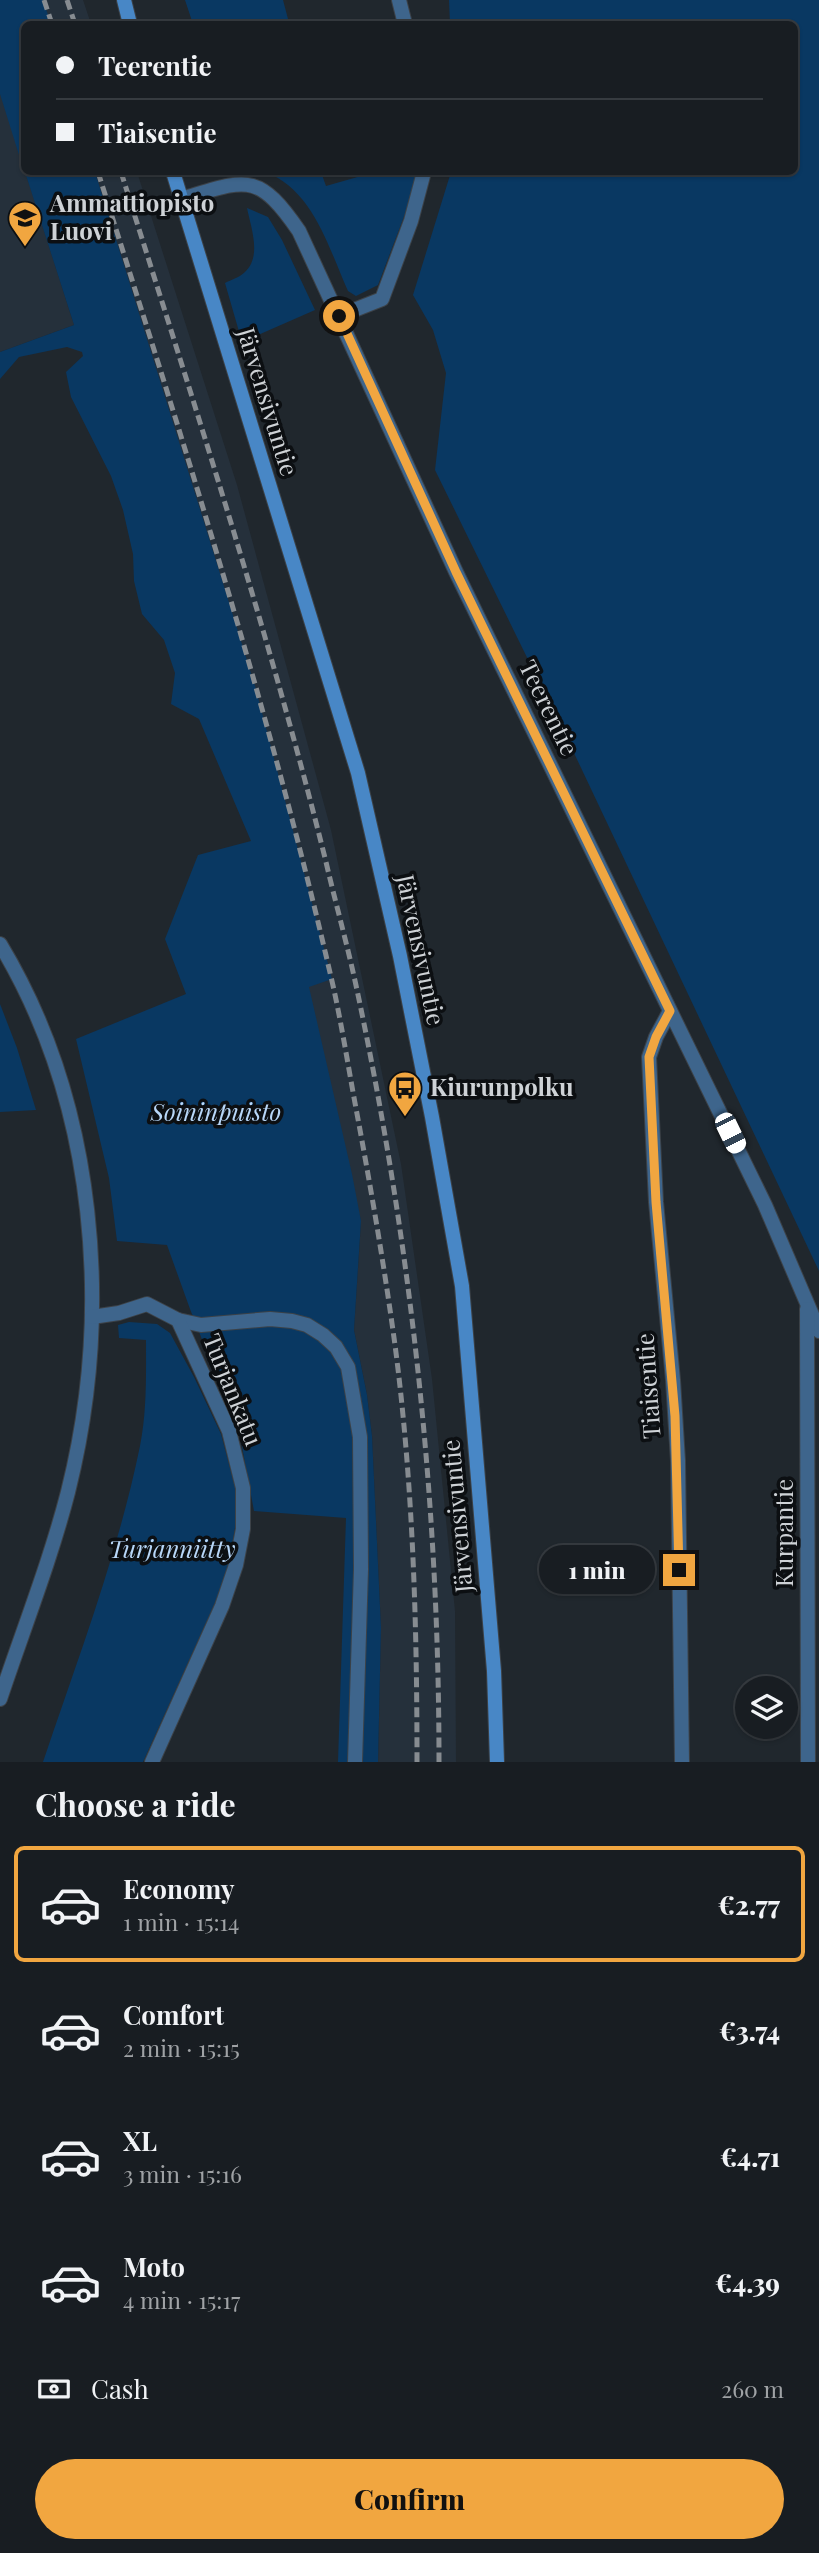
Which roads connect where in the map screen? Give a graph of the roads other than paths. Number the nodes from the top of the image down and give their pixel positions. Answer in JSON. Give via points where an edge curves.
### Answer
{"nodes":[{"id":1,"x":124,"y":0,"type":"edge"},
{"id":2,"x":399,"y":0,"type":"edge"},
{"id":3,"x":129,"y":21,"type":"edge"},
{"id":4,"x":404,"y":21,"type":"edge"},
{"id":5,"x":174,"y":175,"type":"edge"},
{"id":6,"x":423,"y":175,"type":"edge"},
{"id":7,"x":181,"y":198,"type":"junction"},
{"id":8,"x":339,"y":316,"type":"junction"},
{"id":9,"x":0,"y":944,"type":"edge"},
{"id":10,"x":670,"y":1011,"type":"junction"},
{"id":11,"x":807,"y":1304,"type":"junction"},
{"id":12,"x":92,"y":1317,"type":"junction"},
{"id":13,"x":178,"y":1320,"type":"junction"},
{"id":14,"x":819,"y":1331,"type":"edge"},
{"id":15,"x":0,"y":1699,"type":"edge"},
{"id":16,"x":152,"y":1762,"type":"edge"},
{"id":17,"x":355,"y":1762,"type":"edge"},
{"id":18,"x":497,"y":1762,"type":"edge"},
{"id":19,"x":682,"y":1762,"type":"edge"},
{"id":20,"x":808,"y":1762,"type":"edge"}],
"edges":[{"from":1,"to":3,"type":"street"},
{"from":2,"to":4,"type":"street"},
{"from":5,"to":7,"type":"street","name":"Järvensivuntie"},
{"from":6,"to":8,"type":"street","via":[[382,299]]},
{"from":7,"to":8,"type":"street","name":"Teerentie","via":[[240,184],[266,191],[299,231]]},
{"from":7,"to":18,"type":"street","name":"Järvensivuntie","via":[[358,773],[400,956],[461,1286],[494,1671]]},
{"from":8,"to":10,"type":"street","name":"Teerentie","via":[[456,572]]},
{"from":9,"to":12,"type":"street","via":[[38,1023],[69,1114],[85,1197]]},
{"from":10,"to":11,"type":"street","name":"Teerentie","via":[[765,1205]]},
{"from":10,"to":19,"type":"street","name":"Tiaisentie","via":[[649,1057],[656,1202],[677,1438]]},
{"from":11,"to":14,"type":"street","name":"Teerentie"},
{"from":11,"to":20,"type":"street","name":"Kurpantie"},
{"from":12,"to":13,"type":"street","name":"Turjankatu","via":[[147,1304]]},
{"from":12,"to":15,"type":"street","via":[[83,1420],[68,1493]]},
{"from":13,"to":16,"type":"street","name":"Turjankatu","via":[[229,1431],[243,1488],[243,1529],[222,1606]]},
{"from":13,"to":17,"type":"street","via":[[201,1325],[256,1319],[307,1325],[336,1347],[348,1367],[360,1437]]}]}
